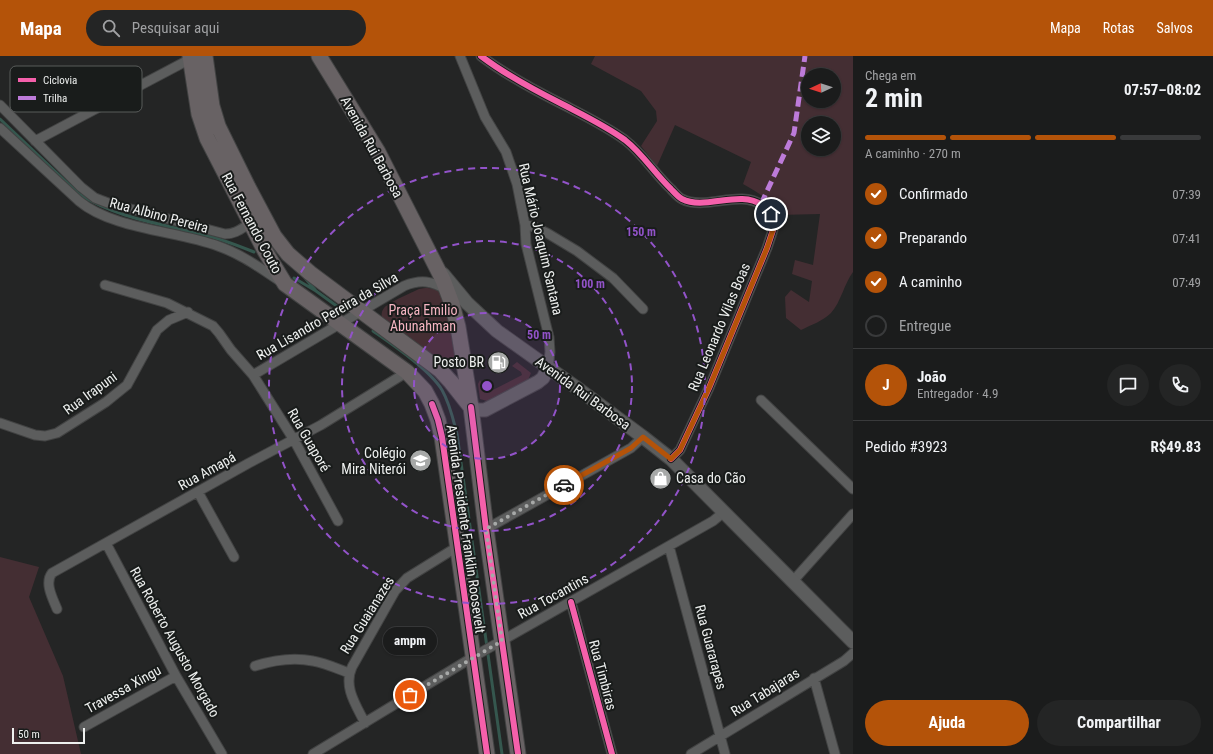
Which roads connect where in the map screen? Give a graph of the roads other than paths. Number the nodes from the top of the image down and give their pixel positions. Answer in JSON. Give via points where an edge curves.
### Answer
{"nodes":[{"id":1,"x":319,"y":56,"type":"edge"},
{"id":2,"x":460,"y":56,"type":"edge"},
{"id":3,"x":481,"y":56,"type":"edge"},
{"id":4,"x":195,"y":57,"type":"edge"},
{"id":5,"x":142,"y":85,"type":"edge"},
{"id":6,"x":0,"y":105,"type":"edge"},
{"id":7,"x":90,"y":112,"type":"edge"},
{"id":8,"x":0,"y":128,"type":"edge"},
{"id":9,"x":35,"y":141,"type":"junction"},
{"id":10,"x":251,"y":223,"type":"junction"},
{"id":11,"x":525,"y":225,"type":"junction"},
{"id":12,"x":434,"y":261,"type":"junction"},
{"id":13,"x":285,"y":284,"type":"junction"},
{"id":14,"x":105,"y":285,"type":"dead end"},
{"id":15,"x":450,"y":297,"type":"junction"},
{"id":16,"x":642,"y":308,"type":"dead end"},
{"id":17,"x":188,"y":312,"type":"junction"},
{"id":18,"x":362,"y":312,"type":"junction"},
{"id":19,"x":339,"y":324,"type":"junction"},
{"id":20,"x":375,"y":349,"type":"junction"},
{"id":21,"x":463,"y":352,"type":"junction"},
{"id":22,"x":548,"y":368,"type":"junction"},
{"id":23,"x":440,"y":370,"type":"junction"},
{"id":24,"x":407,"y":372,"type":"junction"},
{"id":25,"x":253,"y":375,"type":"junction"},
{"id":26,"x":761,"y":400,"type":"dead end"},
{"id":27,"x":471,"y":407,"type":"junction"},
{"id":28,"x":0,"y":422,"type":"edge"},
{"id":29,"x":643,"y":437,"type":"junction"},
{"id":30,"x":294,"y":440,"type":"junction"},
{"id":31,"x":671,"y":459,"type":"junction"},
{"id":32,"x":853,"y":489,"type":"edge"},
{"id":33,"x":198,"y":492,"type":"junction"},
{"id":34,"x":724,"y":512,"type":"junction"},
{"id":35,"x":853,"y":514,"type":"edge"},
{"id":36,"x":338,"y":521,"type":"dead end"},
{"id":37,"x":486,"y":529,"type":"junction"},
{"id":38,"x":106,"y":543,"type":"junction"},
{"id":39,"x":457,"y":546,"type":"junction"},
{"id":40,"x":669,"y":546,"type":"junction"},
{"id":41,"x":234,"y":557,"type":"dead end"},
{"id":42,"x":794,"y":581,"type":"junction"},
{"id":43,"x":571,"y":602,"type":"junction"},
{"id":44,"x":57,"y":609,"type":"dead end"},
{"id":45,"x":853,"y":642,"type":"edge"},
{"id":46,"x":498,"y":643,"type":"junction"},
{"id":47,"x":853,"y":653,"type":"edge"},
{"id":48,"x":478,"y":655,"type":"junction"},
{"id":49,"x":255,"y":666,"type":"dead end"},
{"id":50,"x":349,"y":673,"type":"junction"},
{"id":51,"x":176,"y":676,"type":"junction"},
{"id":52,"x":814,"y":678,"type":"junction"},
{"id":53,"x":365,"y":723,"type":"junction"},
{"id":54,"x":84,"y":727,"type":"dead end"},
{"id":55,"x":720,"y":736,"type":"junction"},
{"id":56,"x":222,"y":754,"type":"edge"},
{"id":57,"x":313,"y":754,"type":"edge"},
{"id":58,"x":487,"y":754,"type":"edge"},
{"id":59,"x":518,"y":754,"type":"edge"},
{"id":60,"x":612,"y":754,"type":"edge"},
{"id":61,"x":691,"y":754,"type":"edge"},
{"id":62,"x":725,"y":754,"type":"edge"},
{"id":63,"x":835,"y":754,"type":"edge"}],
"edges":[{"from":1,"to":12,"type":"main road","name":"Avenida Rui Barbosa","via":[[378,152]]},
{"from":2,"to":11,"type":"street","name":"Rua Mário Joaquim Santana","via":[[485,117],[506,152],[517,184]]},
{"from":3,"to":31,"type":"street","name":"Rua Leonardo Vilas Boas","via":[[497,68],[625,140],[680,198],[701,203],[749,201],[761,204],[771,214],[773,230],[767,248],[709,388],[680,450]]},
{"from":4,"to":5,"type":"street"},
{"from":4,"to":10,"type":"main road","name":"Rua Fernando Couto","via":[[199,114],[207,138]]},
{"from":4,"to":18,"type":"main road","name":"Rua Fernando Couto","via":[[218,126],[274,236],[288,254]]},
{"from":6,"to":9,"type":"street","name":"Rua Albino Pereira"},
{"from":7,"to":9,"type":"street"},
{"from":8,"to":13,"type":"street","name":"Rua Albino Pereira","via":[[89,209],[122,222],[219,246],[239,254]]},
{"from":9,"to":10,"type":"street","name":"Rua Albino Pereira","via":[[81,188],[108,203],[225,234],[232,234]]},
{"from":10,"to":13,"type":"main road","name":"Rua Fernando Couto"},
{"from":11,"to":16,"type":"street","via":[[547,233],[577,251],[614,278]]},
{"from":11,"to":22,"type":"street","name":"Rua Mário Joaquim Santana","via":[[526,244],[549,337]]},
{"from":12,"to":15,"type":"main road","name":"Avenida Rui Barbosa"},
{"from":12,"to":22,"type":"main road","name":"Avenida Rui Barbosa","via":[[463,299],[497,330]]},
{"from":13,"to":19,"type":"main road","name":"Rua Fernando Couto"},
{"from":14,"to":17,"type":"street","name":"Rua Lisandro Pereira da Silva","via":[[167,303]]},
{"from":15,"to":18,"type":"street","name":"Rua Lisandro Pereira da Silva","via":[[436,284],[414,282]]},
{"from":15,"to":21,"type":"main road","name":"Avenida Presidente Franklin Roosevelt"},
{"from":17,"to":25,"type":"street","name":"Rua Lisandro Pereira da Silva","via":[[213,326]]},
{"from":17,"to":28,"type":"street","name":"Rua Irapuni","via":[[169,320],[157,330],[127,385],[106,402],[57,433],[35,435]]},
{"from":18,"to":19,"type":"street","name":"Rua Lisandro Pereira da Silva"},
{"from":18,"to":20,"type":"main road"},
{"from":18,"to":23,"type":"main road"},
{"from":19,"to":20,"type":"main road","name":"Rua Fernando Couto"},
{"from":19,"to":25,"type":"street","name":"Rua Lisandro Pereira da Silva"},
{"from":20,"to":24,"type":"main road","name":"Avenida Presidente Franklin Roosevelt"},
{"from":21,"to":23,"type":"main road","via":[[456,367]]},
{"from":21,"to":27,"type":"main road","name":"Avenida Presidente Franklin Roosevelt"},
{"from":22,"to":27,"type":"main road","via":[[538,382],[485,410]]},
{"from":22,"to":29,"type":"main road","name":"Avenida Rui Barbosa"},
{"from":23,"to":27,"type":"main road"},
{"from":24,"to":30,"type":"street","name":"Rua Amapá"},
{"from":24,"to":39,"type":"main road","name":"Avenida Presidente Franklin Roosevelt","via":[[425,391],[438,420]]},
{"from":25,"to":30,"type":"street","name":"Rua Guaporé"},
{"from":26,"to":32,"type":"street"},
{"from":27,"to":37,"type":"main road","name":"Avenida Presidente Franklin Roosevelt"},
{"from":29,"to":31,"type":"main road","name":"Avenida Rui Barbosa"},
{"from":29,"to":37,"type":"street","via":[[631,448]]},
{"from":30,"to":33,"type":"street","name":"Rua Amapá"},
{"from":30,"to":36,"type":"street","name":"Rua Guaporé"},
{"from":31,"to":34,"type":"main road","name":"Avenida Rui Barbosa"},
{"from":33,"to":38,"type":"street","name":"Rua Amapá"},
{"from":33,"to":41,"type":"street"},
{"from":34,"to":40,"type":"street","name":"Rua Tocantins"},
{"from":34,"to":42,"type":"main road","name":"Avenida Rui Barbosa"},
{"from":35,"to":42,"type":"street"},
{"from":37,"to":46,"type":"main road","name":"Avenida Presidente Franklin Roosevelt"},
{"from":38,"to":44,"type":"street","name":"Rua Amapá","via":[[52,574],[49,585]]},
{"from":38,"to":51,"type":"street","name":"Rua Roberto Augusto Morgado"},
{"from":39,"to":48,"type":"main road","name":"Avenida Presidente Franklin Roosevelt"},
{"from":39,"to":50,"type":"street","name":"Rua Guaianazes","via":[[407,578],[395,591]]},
{"from":40,"to":43,"type":"street","name":"Rua Tocantins"},
{"from":40,"to":55,"type":"street","name":"Rua Guararapes"},
{"from":42,"to":45,"type":"main road","name":"Avenida Rui Barbosa"},
{"from":43,"to":46,"type":"street","name":"Rua Tocantins"},
{"from":43,"to":60,"type":"street","name":"Rua Timbiras"},
{"from":46,"to":48,"type":"street","name":"Rua Tocantins"},
{"from":46,"to":59,"type":"main road","name":"Avenida Presidente Franklin Roosevelt"},
{"from":47,"to":52,"type":"street","name":"Rua Tabajaras"},
{"from":48,"to":53,"type":"street","name":"Rua Tocantins"},
{"from":48,"to":58,"type":"main road","name":"Avenida Presidente Franklin Roosevelt"},
{"from":49,"to":50,"type":"street","via":[[270,661],[297,659],[314,661]]},
{"from":50,"to":53,"type":"street","name":"Rua Guaianazes","via":[[350,692]]},
{"from":51,"to":54,"type":"street","name":"Travessa Xingu"},
{"from":51,"to":56,"type":"street","name":"Rua Roberto Augusto Morgado"},
{"from":52,"to":55,"type":"street","name":"Rua Tabajaras"},
{"from":52,"to":63,"type":"street"},
{"from":53,"to":57,"type":"street","name":"Rua Tocantins"},
{"from":55,"to":61,"type":"street","name":"Rua Tabajaras"},
{"from":55,"to":62,"type":"street","name":"Rua Guararapes"}]}
